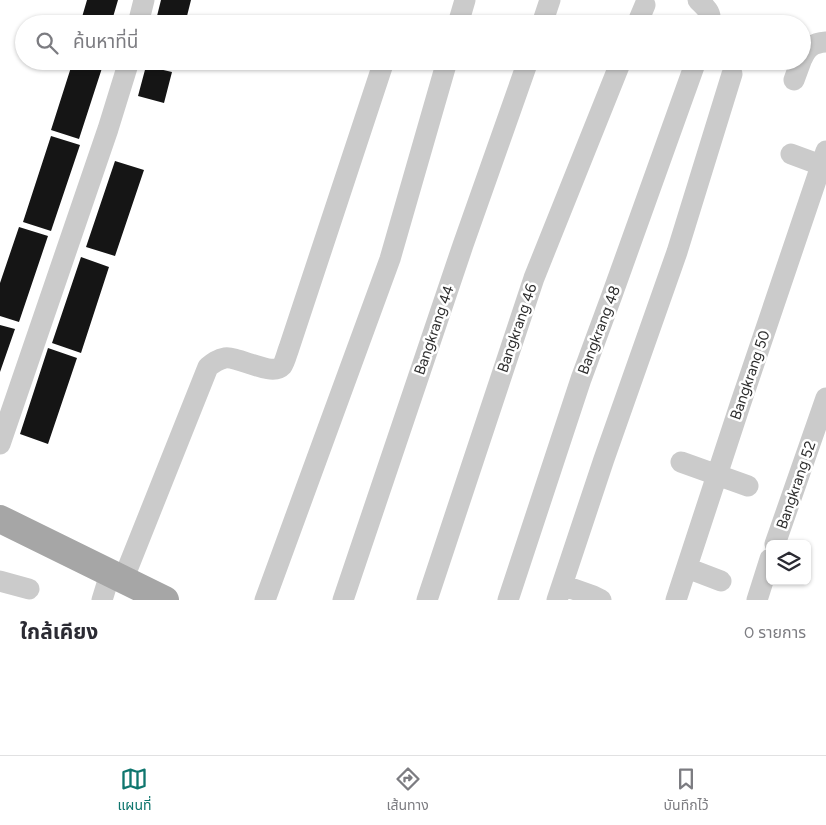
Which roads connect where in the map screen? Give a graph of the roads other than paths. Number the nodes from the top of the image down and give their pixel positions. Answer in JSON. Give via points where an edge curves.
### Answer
{"nodes":[{"id":1,"x":144,"y":0,"type":"edge"},
{"id":2,"x":465,"y":0,"type":"edge"},
{"id":3,"x":550,"y":0,"type":"edge"},
{"id":4,"x":698,"y":0,"type":"edge"},
{"id":5,"x":140,"y":15,"type":"edge"},
{"id":6,"x":461,"y":15,"type":"edge"},
{"id":7,"x":545,"y":15,"type":"edge"},
{"id":8,"x":711,"y":15,"type":"edge"},
{"id":9,"x":826,"y":42,"type":"edge"},
{"id":10,"x":811,"y":46,"type":"edge"},
{"id":11,"x":126,"y":70,"type":"edge"},
{"id":12,"x":381,"y":70,"type":"edge"},
{"id":13,"x":444,"y":70,"type":"edge"},
{"id":14,"x":525,"y":70,"type":"edge"},
{"id":15,"x":617,"y":70,"type":"edge"},
{"id":16,"x":693,"y":70,"type":"edge"},
{"id":17,"x":732,"y":74,"type":"dead end"},
{"id":18,"x":791,"y":154,"type":"dead end"},
{"id":19,"x":824,"y":161,"type":"edge"},
{"id":20,"x":826,"y":398,"type":"edge"},
{"id":21,"x":0,"y":444,"type":"edge"},
{"id":22,"x":681,"y":462,"type":"dead end"},
{"id":23,"x":717,"y":476,"type":"junction"},
{"id":24,"x":748,"y":486,"type":"dead end"},
{"id":25,"x":1,"y":522,"type":"edge"},
{"id":26,"x":776,"y":540,"type":"edge"},
{"id":27,"x":687,"y":568,"type":"junction"},
{"id":28,"x":766,"y":572,"type":"edge"},
{"id":29,"x":116,"y":577,"type":"junction"},
{"id":30,"x":720,"y":580,"type":"dead end"},
{"id":31,"x":0,"y":581,"type":"edge"},
{"id":32,"x":29,"y":589,"type":"dead end"},
{"id":33,"x":559,"y":593,"type":"edge"},
{"id":34,"x":102,"y":600,"type":"edge"},
{"id":35,"x":164,"y":600,"type":"edge"},
{"id":36,"x":265,"y":600,"type":"edge"},
{"id":37,"x":343,"y":600,"type":"edge"},
{"id":38,"x":426,"y":600,"type":"edge"},
{"id":39,"x":508,"y":600,"type":"edge"},
{"id":40,"x":601,"y":600,"type":"edge"},
{"id":41,"x":676,"y":600,"type":"edge"},
{"id":42,"x":757,"y":600,"type":"edge"}],
"edges":[{"from":1,"to":5,"type":"street"},
{"from":2,"to":6,"type":"street"},
{"from":3,"to":7,"type":"street"},
{"from":4,"to":8,"type":"street"},
{"from":9,"to":10,"type":"street"},
{"from":11,"to":21,"type":"street"},
{"from":12,"to":29,"type":"street","via":[[281,366],[276,370],[268,369],[227,358],[208,367]]},
{"from":13,"to":36,"type":"street","via":[[390,259]]},
{"from":14,"to":37,"type":"street","name":"Bangkrang 44"},
{"from":15,"to":38,"type":"street","name":"Bangkrang 46","via":[[534,278]]},
{"from":16,"to":39,"type":"street","name":"Bangkrang 48","via":[[580,379]]},
{"from":17,"to":33,"type":"street","via":[[677,252]]},
{"from":18,"to":19,"type":"street"},
{"from":19,"to":23,"type":"street","name":"Bangkrang 50"},
{"from":20,"to":26,"type":"street","name":"Bangkrang 52"},
{"from":22,"to":23,"type":"street"},
{"from":23,"to":24,"type":"street"},
{"from":23,"to":27,"type":"street","name":"Bangkrang 50"},
{"from":25,"to":29,"type":"main road"},
{"from":27,"to":30,"type":"street"},
{"from":27,"to":41,"type":"street","name":"Bangkrang 50"},
{"from":28,"to":42,"type":"street"},
{"from":29,"to":34,"type":"street"},
{"from":29,"to":35,"type":"main road"},
{"from":31,"to":32,"type":"street"},
{"from":33,"to":40,"type":"street","via":[[593,596]]}]}
